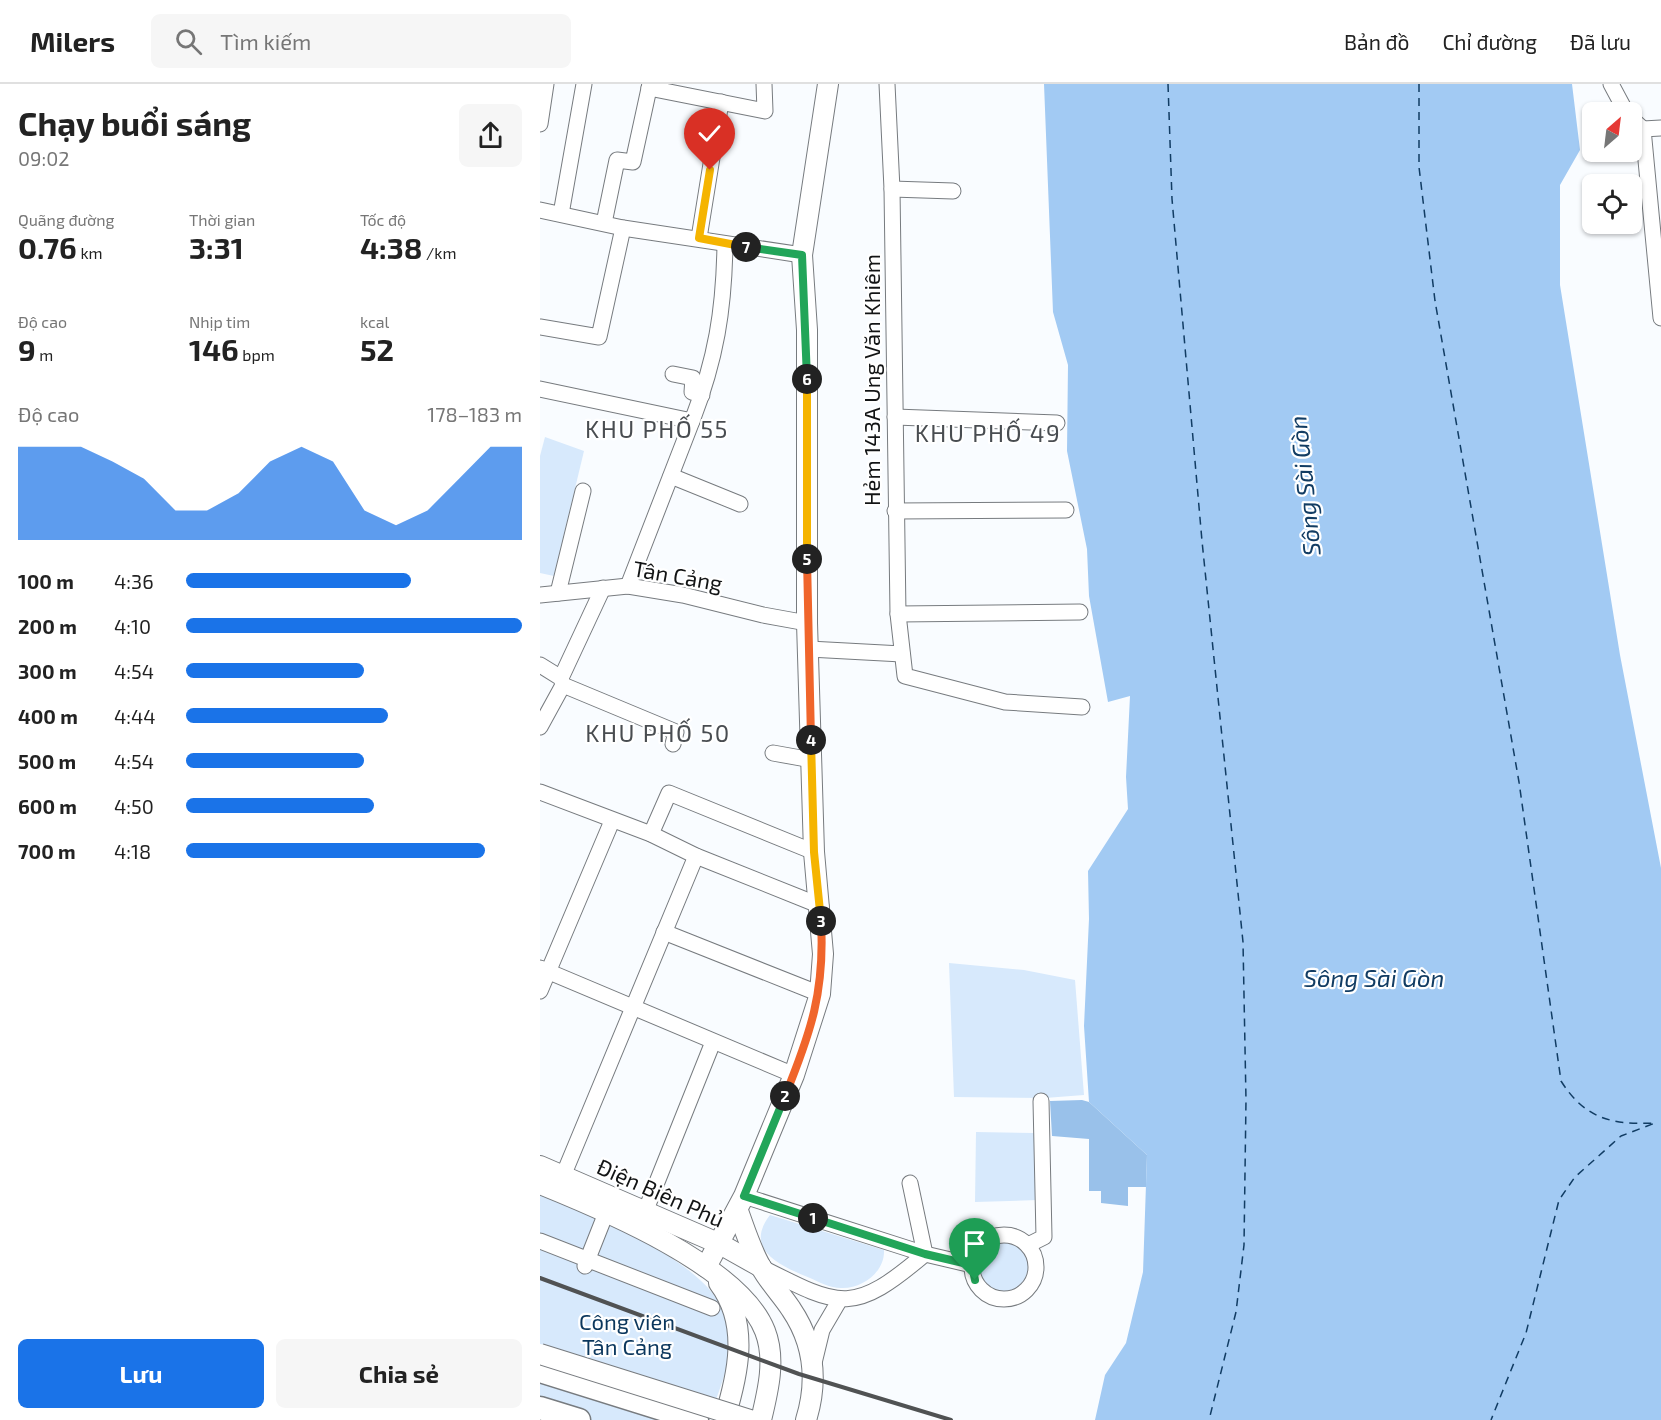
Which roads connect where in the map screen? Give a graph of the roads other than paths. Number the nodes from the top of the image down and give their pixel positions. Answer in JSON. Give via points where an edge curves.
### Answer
{"nodes":[{"id":1,"x":546,"y":84,"type":"edge"},
{"id":2,"x":583,"y":84,"type":"edge"},
{"id":3,"x":764,"y":84,"type":"edge"},
{"id":4,"x":828,"y":84,"type":"edge"},
{"id":5,"x":887,"y":84,"type":"edge"},
{"id":6,"x":1611,"y":84,"type":"edge"},
{"id":7,"x":649,"y":86,"type":"edge"},
{"id":8,"x":682,"y":89,"type":"edge"},
{"id":9,"x":721,"y":102,"type":"junction"},
{"id":10,"x":1621,"y":102,"type":"edge"},
{"id":11,"x":540,"y":124,"type":"edge"},
{"id":12,"x":1642,"y":125,"type":"edge"},
{"id":13,"x":1661,"y":128,"type":"edge"},
{"id":14,"x":1642,"y":158,"type":"edge"},
{"id":15,"x":892,"y":189,"type":"junction"},
{"id":16,"x":953,"y":191,"type":"dead end"},
{"id":17,"x":540,"y":210,"type":"edge"},
{"id":18,"x":561,"y":214,"type":"junction"},
{"id":19,"x":604,"y":223,"type":"junction"},
{"id":20,"x":622,"y":228,"type":"junction"},
{"id":21,"x":699,"y":238,"type":"junction"},
{"id":22,"x":725,"y":244,"type":"junction"},
{"id":23,"x":802,"y":255,"type":"junction"},
{"id":24,"x":1661,"y":318,"type":"edge"},
{"id":25,"x":540,"y":327,"type":"edge"},
{"id":26,"x":673,"y":374,"type":"dead end"},
{"id":27,"x":540,"y":389,"type":"edge"},
{"id":28,"x":702,"y":395,"type":"junction"},
{"id":29,"x":895,"y":417,"type":"junction"},
{"id":30,"x":692,"y":421,"type":"junction"},
{"id":31,"x":1057,"y":423,"type":"dead end"},
{"id":32,"x":671,"y":476,"type":"junction"},
{"id":33,"x":583,"y":491,"type":"dead end"},
{"id":34,"x":740,"y":504,"type":"dead end"},
{"id":35,"x":1066,"y":510,"type":"dead end"},
{"id":36,"x":895,"y":511,"type":"junction"},
{"id":37,"x":628,"y":586,"type":"junction"},
{"id":38,"x":603,"y":588,"type":"junction"},
{"id":39,"x":558,"y":593,"type":"junction"},
{"id":40,"x":540,"y":595,"type":"edge"},
{"id":41,"x":1080,"y":612,"type":"dead end"},
{"id":42,"x":898,"y":614,"type":"junction"},
{"id":43,"x":807,"y":622,"type":"junction"},
{"id":44,"x":809,"y":649,"type":"junction"},
{"id":45,"x":902,"y":654,"type":"junction"},
{"id":46,"x":540,"y":665,"type":"edge"},
{"id":47,"x":562,"y":681,"type":"junction"},
{"id":48,"x":1082,"y":707,"type":"dead end"},
{"id":49,"x":540,"y":727,"type":"edge"},
{"id":50,"x":673,"y":744,"type":"dead end"},
{"id":51,"x":773,"y":753,"type":"dead end"},
{"id":52,"x":812,"y":760,"type":"junction"},
{"id":53,"x":540,"y":793,"type":"edge"},
{"id":54,"x":612,"y":821,"type":"junction"},
{"id":55,"x":651,"y":834,"type":"junction"},
{"id":56,"x":814,"y":852,"type":"junction"},
{"id":57,"x":696,"y":856,"type":"junction"},
{"id":58,"x":821,"y":906,"type":"junction"},
{"id":59,"x":664,"y":932,"type":"junction"},
{"id":60,"x":544,"y":970,"type":"edge"},
{"id":61,"x":540,"y":991,"type":"edge"},
{"id":62,"x":820,"y":993,"type":"junction"},
{"id":63,"x":633,"y":1007,"type":"junction"},
{"id":64,"x":713,"y":1042,"type":"junction"},
{"id":65,"x":794,"y":1075,"type":"junction"},
{"id":66,"x":1041,"y":1101,"type":"dead end"},
{"id":67,"x":540,"y":1166,"type":"edge"},
{"id":68,"x":563,"y":1176,"type":"junction"},
{"id":69,"x":910,"y":1183,"type":"dead end"},
{"id":70,"x":540,"y":1184,"type":"edge"},
{"id":71,"x":741,"y":1204,"type":"junction"},
{"id":72,"x":645,"y":1212,"type":"junction"},
{"id":73,"x":606,"y":1213,"type":"junction"},
{"id":74,"x":540,"y":1240,"type":"edge"},
{"id":75,"x":720,"y":1244,"type":"junction"},
{"id":76,"x":1028,"y":1245,"type":"junction"},
{"id":77,"x":925,"y":1254,"type":"junction"},
{"id":78,"x":587,"y":1263,"type":"junction"},
{"id":79,"x":972,"y":1265,"type":"junction"},
{"id":80,"x":706,"y":1267,"type":"junction"},
{"id":81,"x":760,"y":1267,"type":"junction"},
{"id":82,"x":838,"y":1301,"type":"junction"},
{"id":83,"x":712,"y":1308,"type":"dead end"},
{"id":84,"x":540,"y":1354,"type":"edge"},
{"id":85,"x":813,"y":1369,"type":"junction"},
{"id":86,"x":540,"y":1371,"type":"edge"},
{"id":87,"x":540,"y":1387,"type":"edge"},
{"id":88,"x":540,"y":1408,"type":"edge"},
{"id":89,"x":579,"y":1420,"type":"edge"},
{"id":90,"x":647,"y":1420,"type":"edge"},
{"id":91,"x":697,"y":1420,"type":"edge"},
{"id":92,"x":724,"y":1420,"type":"edge"},
{"id":93,"x":750,"y":1420,"type":"edge"},
{"id":94,"x":760,"y":1420,"type":"edge"},
{"id":95,"x":806,"y":1420,"type":"edge"}],
"edges":[{"from":1,"to":11,"type":"street"},
{"from":2,"to":18,"type":"street"},
{"from":3,"to":9,"type":"street","via":[[765,111]]},
{"from":4,"to":23,"type":"main road"},
{"from":5,"to":15,"type":"street","name":"Hẻm 143A Ung Văn Khiêm"},
{"from":6,"to":10,"type":"street"},
{"from":7,"to":8,"type":"street"},
{"from":7,"to":19,"type":"street","via":[[633,162],[617,160]]},
{"from":8,"to":9,"type":"street"},
{"from":9,"to":21,"type":"street"},
{"from":12,"to":13,"type":"street"},
{"from":14,"to":24,"type":"street"},
{"from":15,"to":16,"type":"street"},
{"from":15,"to":29,"type":"street","name":"Hẻm 143A Ung Văn Khiêm"},
{"from":17,"to":18,"type":"street"},
{"from":18,"to":19,"type":"street"},
{"from":19,"to":20,"type":"street"},
{"from":20,"to":21,"type":"street"},
{"from":20,"to":25,"type":"street","via":[[599,337]]},
{"from":21,"to":22,"type":"street"},
{"from":22,"to":23,"type":"street"},
{"from":22,"to":28,"type":"street","via":[[724,303]]},
{"from":23,"to":43,"type":"main road","via":[[807,330]]},
{"from":26,"to":28,"type":"street","via":[[693,378],[692,392]]},
{"from":27,"to":30,"type":"street"},
{"from":28,"to":30,"type":"street"},
{"from":29,"to":31,"type":"street"},
{"from":29,"to":36,"type":"street","name":"Hẻm 143A Ung Văn Khiêm"},
{"from":30,"to":32,"type":"street"},
{"from":32,"to":34,"type":"street"},
{"from":32,"to":37,"type":"street"},
{"from":33,"to":39,"type":"street"},
{"from":35,"to":36,"type":"street"},
{"from":36,"to":42,"type":"street","name":"Hẻm 143A Ung Văn Khiêm"},
{"from":37,"to":38,"type":"street","name":"Tân Cảng"},
{"from":37,"to":43,"type":"street","name":"Tân Cảng"},
{"from":38,"to":39,"type":"street","name":"Tân Cảng"},
{"from":38,"to":47,"type":"street"},
{"from":39,"to":40,"type":"street","name":"Tân Cảng"},
{"from":41,"to":42,"type":"street"},
{"from":42,"to":45,"type":"street","name":"Hẻm 143A Ung Văn Khiêm"},
{"from":43,"to":44,"type":"main road"},
{"from":44,"to":45,"type":"street"},
{"from":44,"to":52,"type":"main road"},
{"from":45,"to":48,"type":"street","name":"Hẻm 143A Ung Văn Khiêm","via":[[904,676],[1005,702]]},
{"from":46,"to":47,"type":"street"},
{"from":47,"to":49,"type":"street"},
{"from":47,"to":50,"type":"street","via":[[676,732]]},
{"from":51,"to":52,"type":"street"},
{"from":52,"to":56,"type":"main road"},
{"from":53,"to":54,"type":"street"},
{"from":54,"to":55,"type":"street"},
{"from":54,"to":60,"type":"street"},
{"from":55,"to":56,"type":"street","via":[[669,793]]},
{"from":55,"to":57,"type":"street"},
{"from":56,"to":58,"type":"main road"},
{"from":57,"to":58,"type":"street"},
{"from":57,"to":59,"type":"street"},
{"from":58,"to":62,"type":"main road"},
{"from":59,"to":62,"type":"street"},
{"from":59,"to":63,"type":"street"},
{"from":60,"to":61,"type":"street"},
{"from":60,"to":63,"type":"street"},
{"from":62,"to":65,"type":"main road"},
{"from":63,"to":64,"type":"street"},
{"from":63,"to":68,"type":"street"},
{"from":64,"to":65,"type":"street"},
{"from":64,"to":72,"type":"street"},
{"from":65,"to":71,"type":"main road"},
{"from":66,"to":76,"type":"street","via":[[1044,1237]]},
{"from":67,"to":68,"type":"main road","name":"Điện Biên Phủ"},
{"from":68,"to":72,"type":"main road","name":"Điện Biên Phủ"},
{"from":69,"to":77,"type":"street"},
{"from":70,"to":73,"type":"main road","name":"Điện Biên Phủ"},
{"from":71,"to":75,"type":"main road"},
{"from":71,"to":77,"type":"street"},
{"from":71,"to":81,"type":"main road"},
{"from":72,"to":75,"type":"main road","name":"Điện Biên Phủ"},
{"from":73,"to":78,"type":"street"},
{"from":73,"to":80,"type":"main road","name":"Điện Biên Phủ"},
{"from":74,"to":78,"type":"street"},
{"from":75,"to":80,"type":"main road"},
{"from":75,"to":81,"type":"main road","name":"Điện Biên Phủ"},
{"from":76,"to":79,"type":"street","via":[[1019,1238],[997,1236],[979,1247]]},
{"from":76,"to":79,"type":"street","via":[[1037,1264],[1036,1276],[1022,1295],[1011,1299],[1000,1300],[981,1290]]},
{"from":77,"to":79,"type":"street"},
{"from":77,"to":82,"type":"street","via":[[871,1293]]},
{"from":78,"to":83,"type":"street"},
{"from":80,"to":92,"type":"main road","via":[[728,1295],[736,1318],[738,1362]]},
{"from":80,"to":94,"type":"main road","via":[[750,1306],[766,1332],[771,1366]]},
{"from":81,"to":82,"type":"street"},
{"from":81,"to":85,"type":"main road","via":[[802,1328]]},
{"from":82,"to":85,"type":"street","via":[[822,1330]]},
{"from":84,"to":93,"type":"main road","bridge":true},
{"from":85,"to":95,"type":"main road","via":[[813,1398]]},
{"from":86,"to":91,"type":"highway"},
{"from":87,"to":90,"type":"highway"},
{"from":88,"to":89,"type":"highway"}]}
